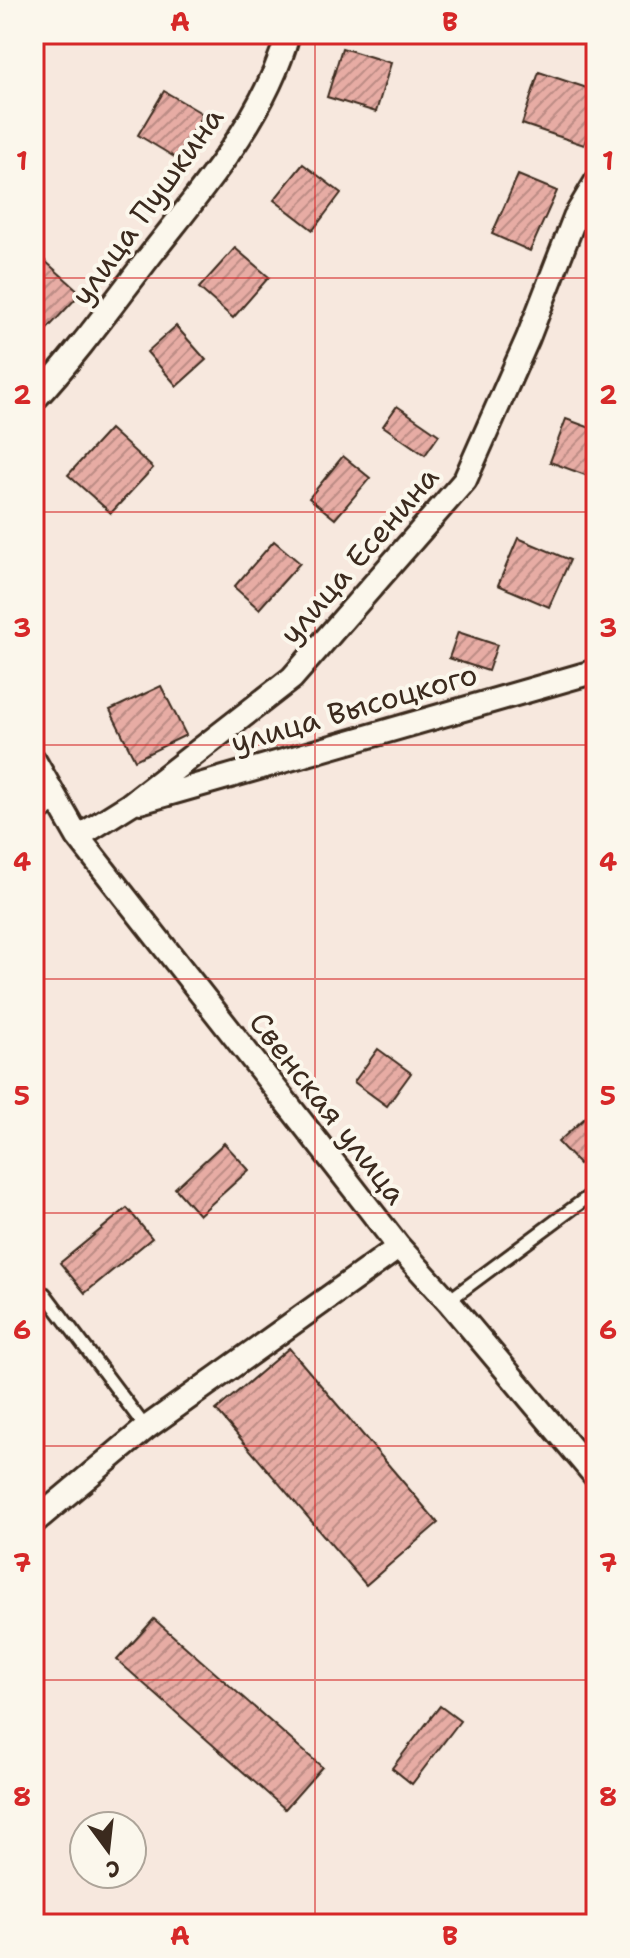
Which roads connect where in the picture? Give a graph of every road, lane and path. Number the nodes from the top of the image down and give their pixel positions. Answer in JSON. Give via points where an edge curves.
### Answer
{"nodes":[{"id":1,"x":288,"y":34,"type":"edge"},
{"id":2,"x":596,"y":182,"type":"edge"},
{"id":3,"x":34,"y":400,"type":"edge"},
{"id":4,"x":596,"y":671,"type":"edge"},
{"id":5,"x":34,"y":760,"type":"edge"},
{"id":6,"x":55,"y":798,"type":"junction"},
{"id":7,"x":129,"y":805,"type":"junction"},
{"id":8,"x":34,"y":813,"type":"edge"},
{"id":9,"x":78,"y":837,"type":"junction"},
{"id":10,"x":596,"y":1191,"type":"edge"},
{"id":11,"x":399,"y":1247,"type":"junction"},
{"id":12,"x":45,"y":1294,"type":"dead end"},
{"id":13,"x":448,"y":1301,"type":"junction"},
{"id":14,"x":146,"y":1428,"type":"junction"},
{"id":15,"x":596,"y":1477,"type":"edge"},
{"id":16,"x":34,"y":1522,"type":"edge"}],
"edges":[{"from":1,"to":3,"type":"street","name":"улица Пушкина","via":[[244,129],[211,178]]},
{"from":2,"to":7,"type":"street","name":"улица Есенина","via":[[575,217],[465,480],[292,678]]},
{"from":4,"to":7,"type":"street","name":"улица Высоцкого"},
{"from":5,"to":6,"type":"street","name":"Свенская улица"},
{"from":6,"to":8,"type":"street"},
{"from":6,"to":9,"type":"street","name":"Свенская улица"},
{"from":7,"to":9,"type":"street","name":"улица Есенина"},
{"from":9,"to":11,"type":"street","name":"Свенская улица"},
{"from":10,"to":13,"type":"lane"},
{"from":11,"to":13,"type":"street","name":"Свенская улица"},
{"from":11,"to":14,"type":"street"},
{"from":12,"to":14,"type":"lane"},
{"from":13,"to":15,"type":"street","name":"Свенская улица"},
{"from":14,"to":16,"type":"street"}]}
